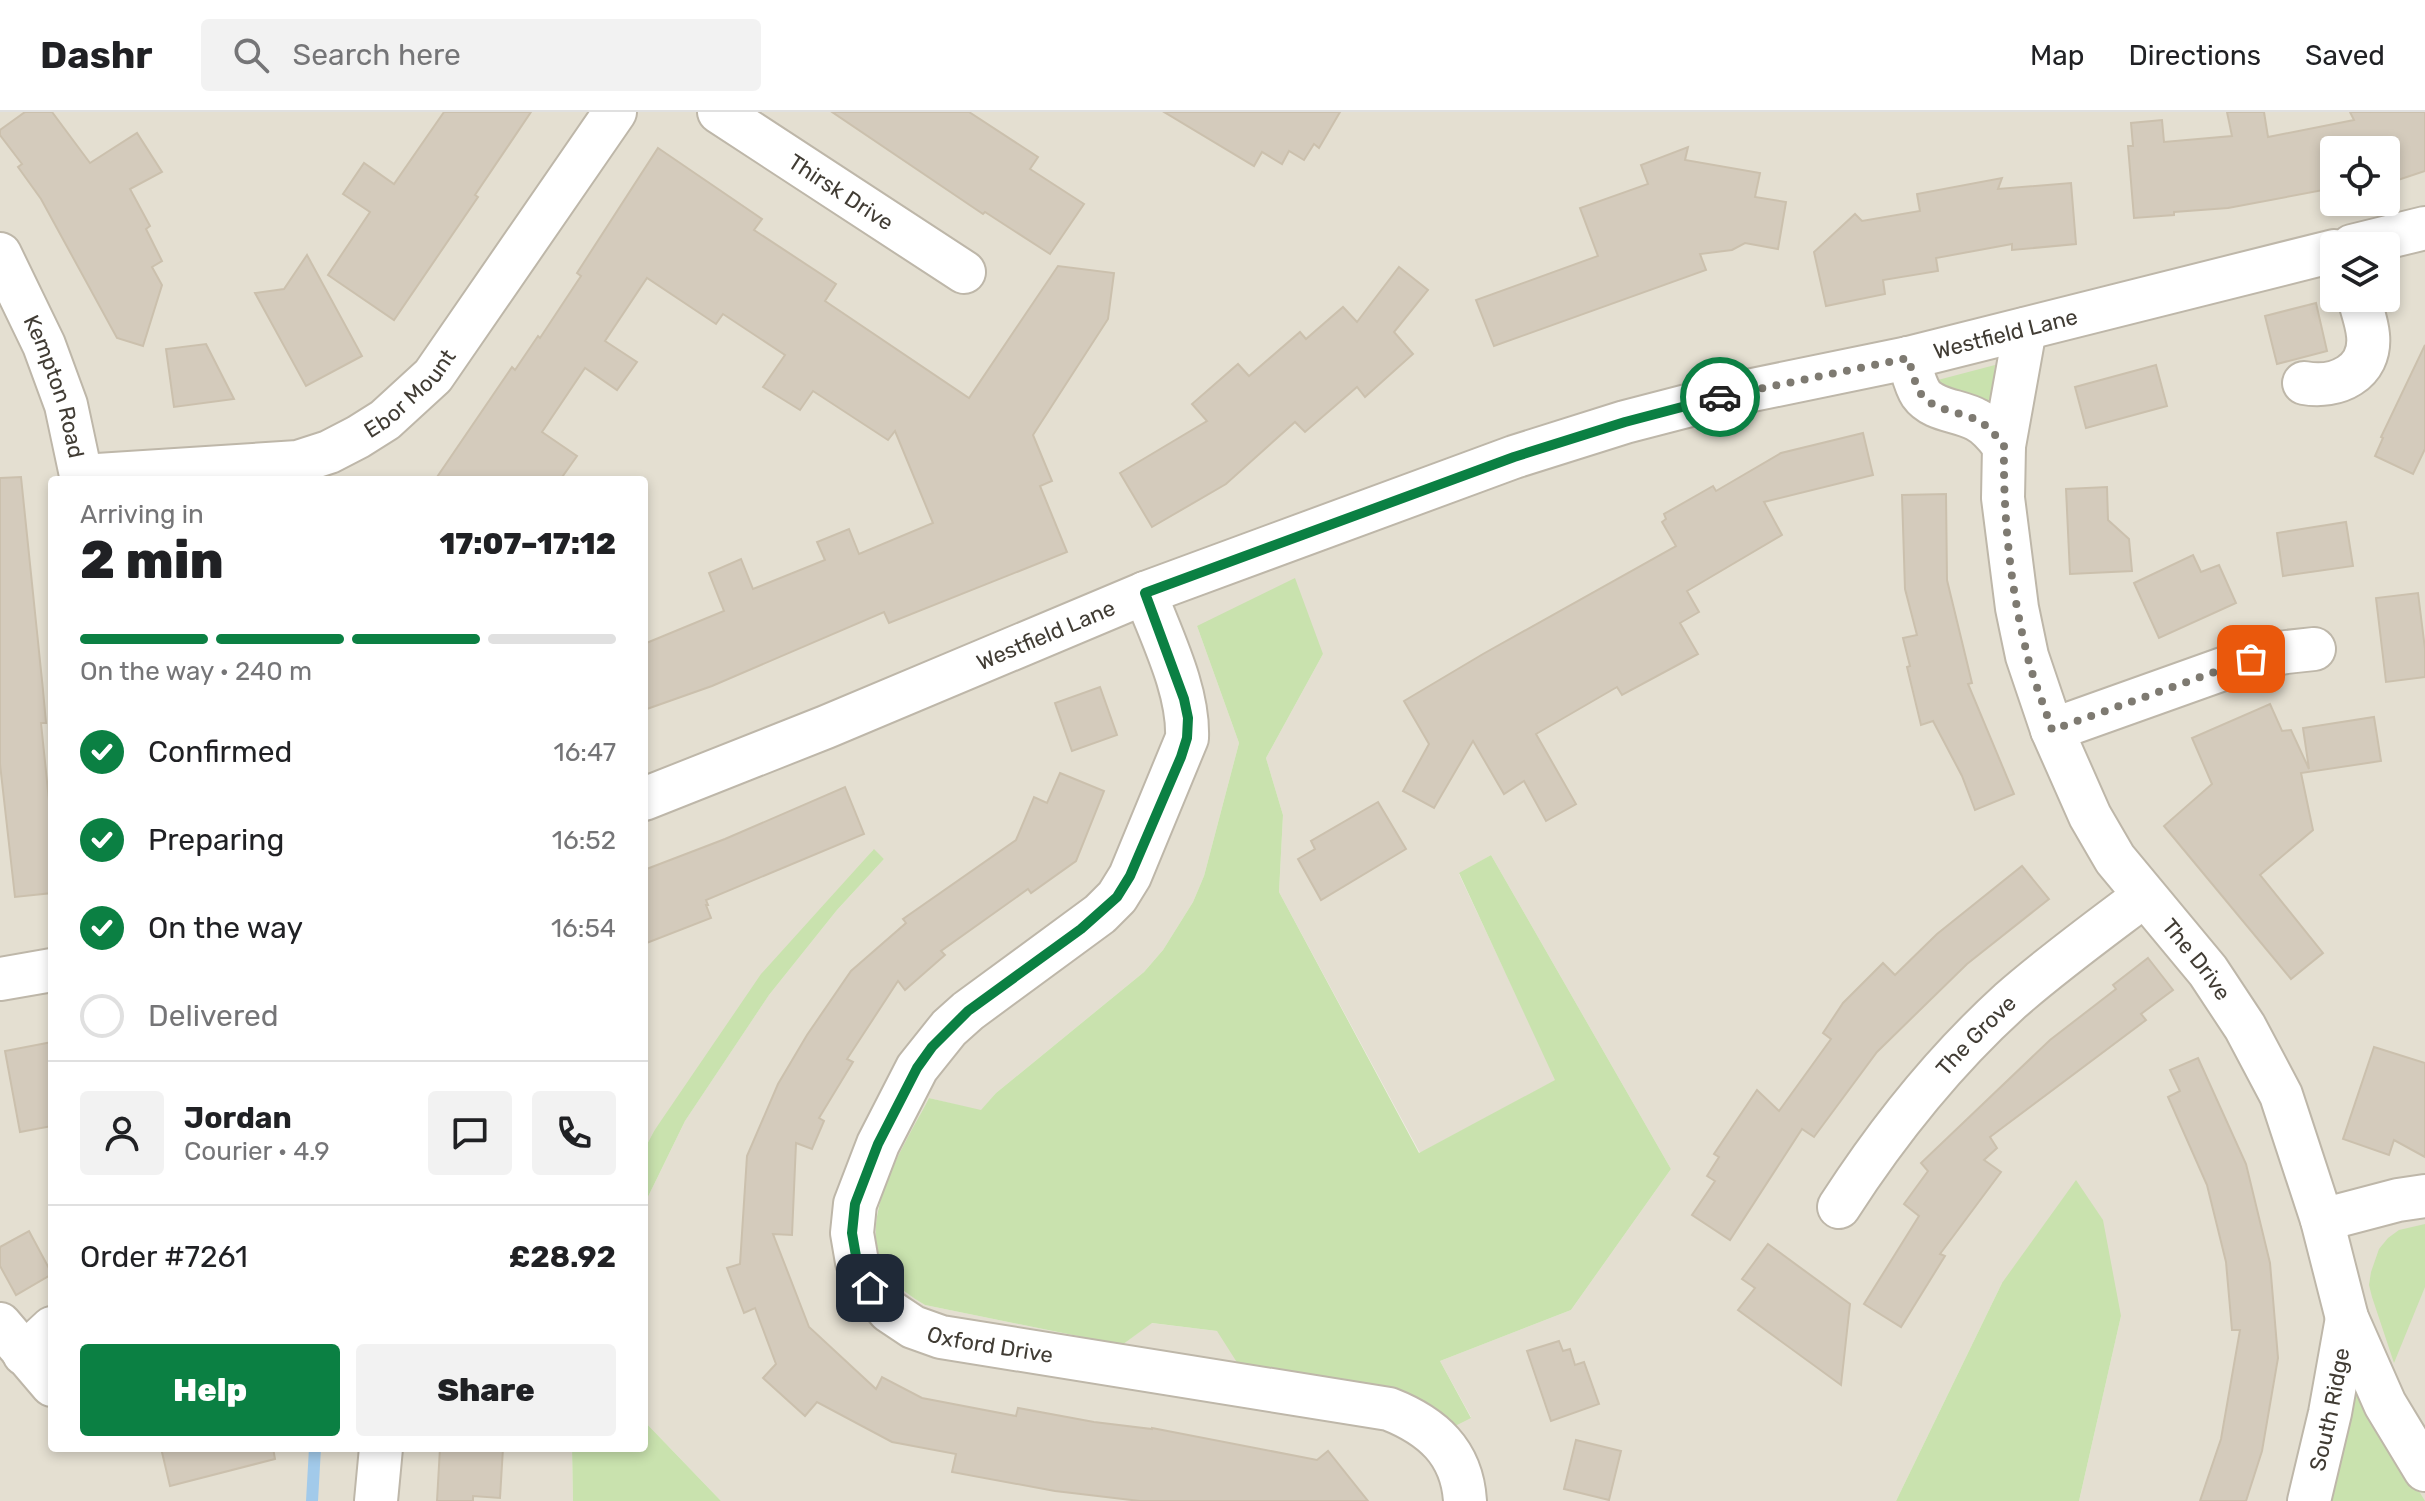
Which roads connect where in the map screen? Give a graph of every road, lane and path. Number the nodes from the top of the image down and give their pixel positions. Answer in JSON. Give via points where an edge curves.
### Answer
{"nodes":[{"id":1,"x":615,"y":112,"type":"edge"},
{"id":2,"x":719,"y":112,"type":"edge"},
{"id":3,"x":2425,"y":228,"type":"edge"},
{"id":4,"x":2400,"y":234,"type":"edge"},
{"id":5,"x":0,"y":254,"type":"edge"},
{"id":6,"x":2320,"y":255,"type":"edge"},
{"id":7,"x":964,"y":272,"type":"dead end"},
{"id":8,"x":2362,"y":312,"type":"edge"},
{"id":9,"x":2025,"y":329,"type":"junction"},
{"id":10,"x":1908,"y":358,"type":"junction"},
{"id":11,"x":2304,"y":383,"type":"dead end"},
{"id":12,"x":2004,"y":446,"type":"junction"},
{"id":13,"x":82,"y":476,"type":"edge"},
{"id":14,"x":109,"y":476,"type":"edge"},
{"id":15,"x":1145,"y":593,"type":"junction"},
{"id":16,"x":2314,"y":649,"type":"dead end"},
{"id":17,"x":2052,"y":730,"type":"junction"},
{"id":18,"x":648,"y":797,"type":"edge"},
{"id":19,"x":2144,"y":896,"type":"junction"},
{"id":20,"x":48,"y":971,"type":"edge"},
{"id":21,"x":0,"y":979,"type":"edge"},
{"id":22,"x":2425,"y":1196,"type":"edge"},
{"id":23,"x":1839,"y":1207,"type":"dead end"},
{"id":24,"x":2322,"y":1220,"type":"junction"},
{"id":25,"x":2347,"y":1318,"type":"junction"},
{"id":26,"x":25,"y":1335,"type":"edge"},
{"id":27,"x":48,"y":1378,"type":"edge"},
{"id":28,"x":381,"y":1452,"type":"edge"},
{"id":29,"x":2425,"y":1470,"type":"edge"},
{"id":30,"x":376,"y":1501,"type":"edge"},
{"id":31,"x":1465,"y":1501,"type":"edge"},
{"id":32,"x":2309,"y":1501,"type":"edge"}],
"edges":[{"from":1,"to":14,"type":"street","name":"Ebor Mount","via":[[433,376],[385,420],[298,462]]},
{"from":2,"to":7,"type":"street","name":"Thirsk Drive"},
{"from":3,"to":4,"type":"street"},
{"from":5,"to":13,"type":"street","name":"Kempton Road","via":[[61,390]]},
{"from":6,"to":9,"type":"street","name":"Westfield Lane"},
{"from":8,"to":11,"type":"street","via":[[2368,335],[2360,365],[2335,384]]},
{"from":9,"to":10,"type":"street","name":"Westfield Lane"},
{"from":9,"to":12,"type":"street","name":"The Drive"},
{"from":10,"to":12,"type":"street","via":[[1922,396],[1978,421]]},
{"from":10,"to":15,"type":"street","name":"Westfield Lane","via":[[1625,422],[1514,457]]},
{"from":12,"to":17,"type":"street","name":"The Drive","via":[[2003,498],[2017,608]]},
{"from":15,"to":18,"type":"street","name":"Westfield Lane"},
{"from":15,"to":31,"type":"street","name":"Oxford Drive","via":[[1184,699],[1187,738],[1130,876],[1100,914],[968,1011],[917,1068],[855,1204],[857,1262],[889,1311],[941,1337],[1389,1409],[1438,1437],[1454,1460]]},
{"from":16,"to":17,"type":"street","via":[[2251,659]]},
{"from":17,"to":19,"type":"street","name":"The Drive","via":[[2090,816]]},
{"from":19,"to":23,"type":"street","name":"The Grove","via":[[2011,1001],[1962,1047],[1917,1097]]},
{"from":19,"to":24,"type":"street","name":"The Drive","via":[[2208,971],[2245,1027],[2281,1095]]},
{"from":20,"to":21,"type":"street"},
{"from":22,"to":24,"type":"street"},
{"from":24,"to":25,"type":"street","name":"The Drive"},
{"from":25,"to":29,"type":"street","name":"The Drive","via":[[2385,1404]]},
{"from":25,"to":32,"type":"street","name":"South Ridge"},
{"from":26,"to":27,"type":"street"},
{"from":28,"to":30,"type":"street"}]}
